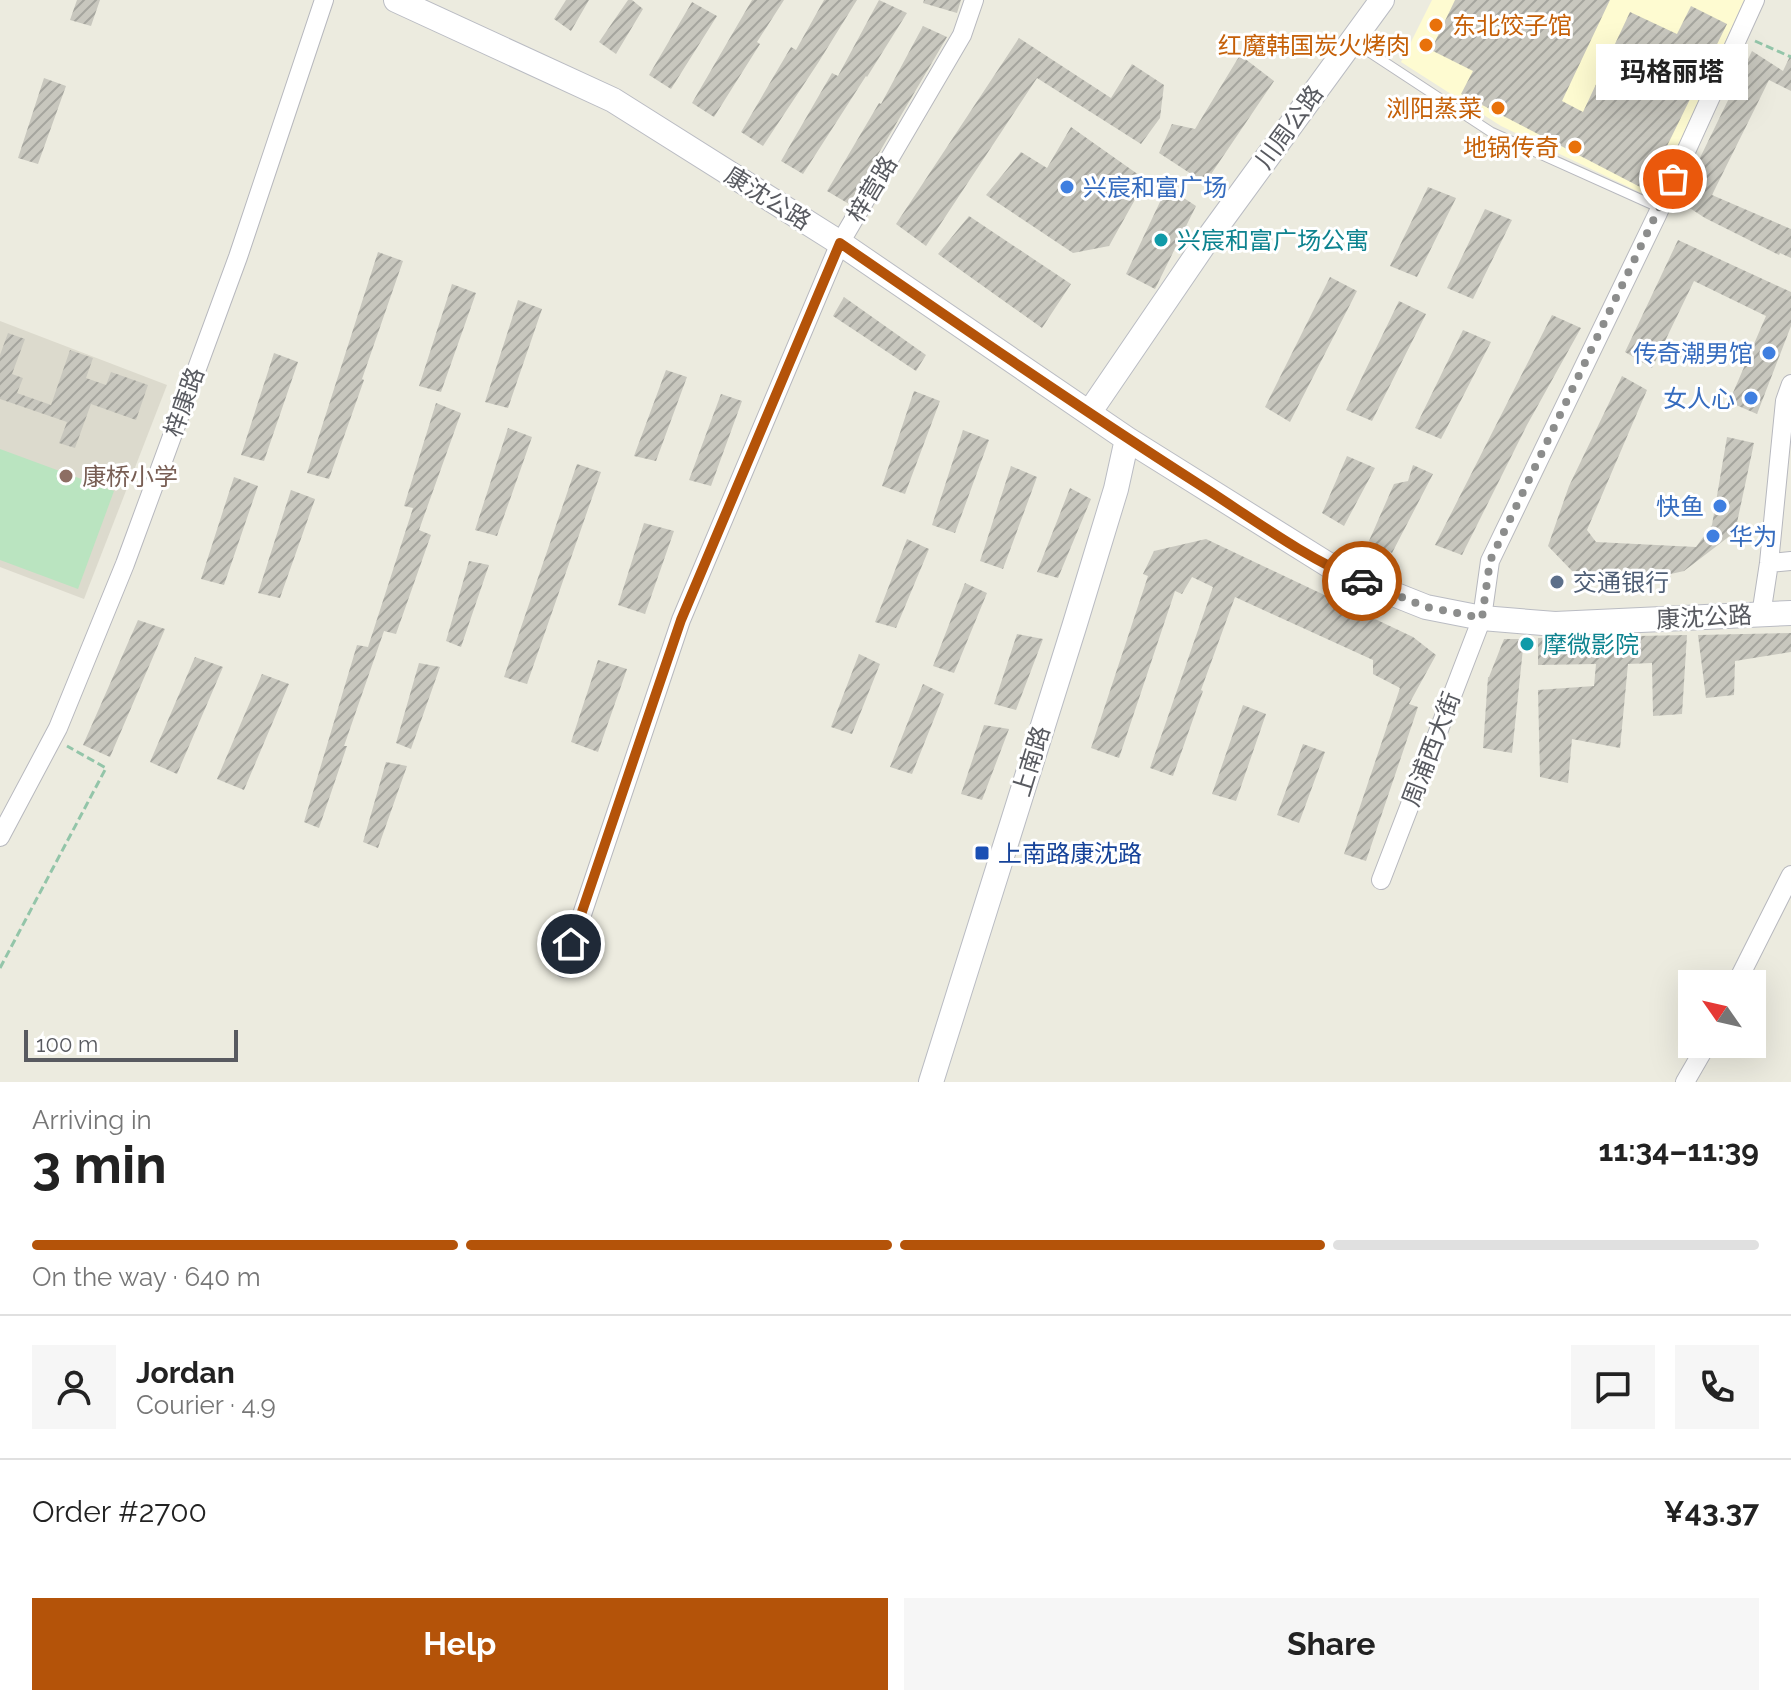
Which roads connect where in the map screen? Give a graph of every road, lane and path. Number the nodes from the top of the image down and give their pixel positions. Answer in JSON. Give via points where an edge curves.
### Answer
{"nodes":[{"id":1,"x":324,"y":0,"type":"edge"},
{"id":2,"x":396,"y":0,"type":"edge"},
{"id":3,"x":974,"y":0,"type":"edge"},
{"id":4,"x":1382,"y":0,"type":"edge"},
{"id":5,"x":1755,"y":0,"type":"edge"},
{"id":6,"x":1741,"y":34,"type":"junction"},
{"id":7,"x":1351,"y":40,"type":"junction"},
{"id":8,"x":1791,"y":57,"type":"edge"},
{"id":9,"x":1660,"y":208,"type":"junction"},
{"id":10,"x":840,"y":243,"type":"junction"},
{"id":11,"x":1791,"y":384,"type":"edge"},
{"id":12,"x":1089,"y":413,"type":"junction"},
{"id":13,"x":1127,"y":439,"type":"junction"},
{"id":14,"x":1791,"y":561,"type":"edge"},
{"id":15,"x":1769,"y":563,"type":"junction"},
{"id":16,"x":1791,"y":613,"type":"edge"},
{"id":17,"x":1761,"y":615,"type":"junction"},
{"id":18,"x":1482,"y":618,"type":"junction"},
{"id":19,"x":52,"y":738,"type":"junction"},
{"id":20,"x":0,"y":837,"type":"edge"},
{"id":21,"x":1791,"y":875,"type":"edge"},
{"id":22,"x":1381,"y":880,"type":"dead end"},
{"id":23,"x":0,"y":968,"type":"edge"},
{"id":24,"x":564,"y":968,"type":"dead end"},
{"id":25,"x":1743,"y":970,"type":"edge"},
{"id":26,"x":1699,"y":1058,"type":"edge"},
{"id":27,"x":931,"y":1082,"type":"edge"},
{"id":28,"x":1685,"y":1082,"type":"edge"}],
"edges":[{"from":1,"to":19,"type":"street","name":"梓康路","via":[[238,257],[125,564]]},
{"from":2,"to":10,"type":"street","name":"康沈公路","via":[[613,100]]},
{"from":3,"to":10,"type":"street","name":"梓营路","via":[[962,35]]},
{"from":4,"to":7,"type":"street","name":"川周公路"},
{"from":5,"to":6,"type":"street","name":"周浦西大街"},
{"from":6,"to":8,"type":"path"},
{"from":6,"to":9,"type":"street","name":"周浦西大街"},
{"from":7,"to":9,"type":"lane","via":[[1491,132]]},
{"from":7,"to":12,"type":"street","name":"川周公路"},
{"from":9,"to":18,"type":"street","name":"周浦西大街","via":[[1490,561]]},
{"from":10,"to":12,"type":"street","name":"康沈公路"},
{"from":10,"to":24,"type":"street","name":"梓营路","via":[[681,620]]},
{"from":11,"to":15,"type":"street"},
{"from":12,"to":13,"type":"street","name":"康沈公路"},
{"from":13,"to":18,"type":"street","name":"康沈公路","via":[[1343,574],[1426,607]]},
{"from":13,"to":27,"type":"street","name":"上南路","via":[[1074,627]]},
{"from":14,"to":15,"type":"street"},
{"from":15,"to":17,"type":"street"},
{"from":16,"to":17,"type":"street","name":"康沈公路"},
{"from":17,"to":18,"type":"street","name":"康沈公路","via":[[1555,624]]},
{"from":18,"to":22,"type":"street","name":"周浦西大街"},
{"from":19,"to":20,"type":"street","name":"梓康路"},
{"from":19,"to":23,"type":"path","via":[[106,768]]},
{"from":21,"to":25,"type":"street"},
{"from":26,"to":28,"type":"street"}]}
